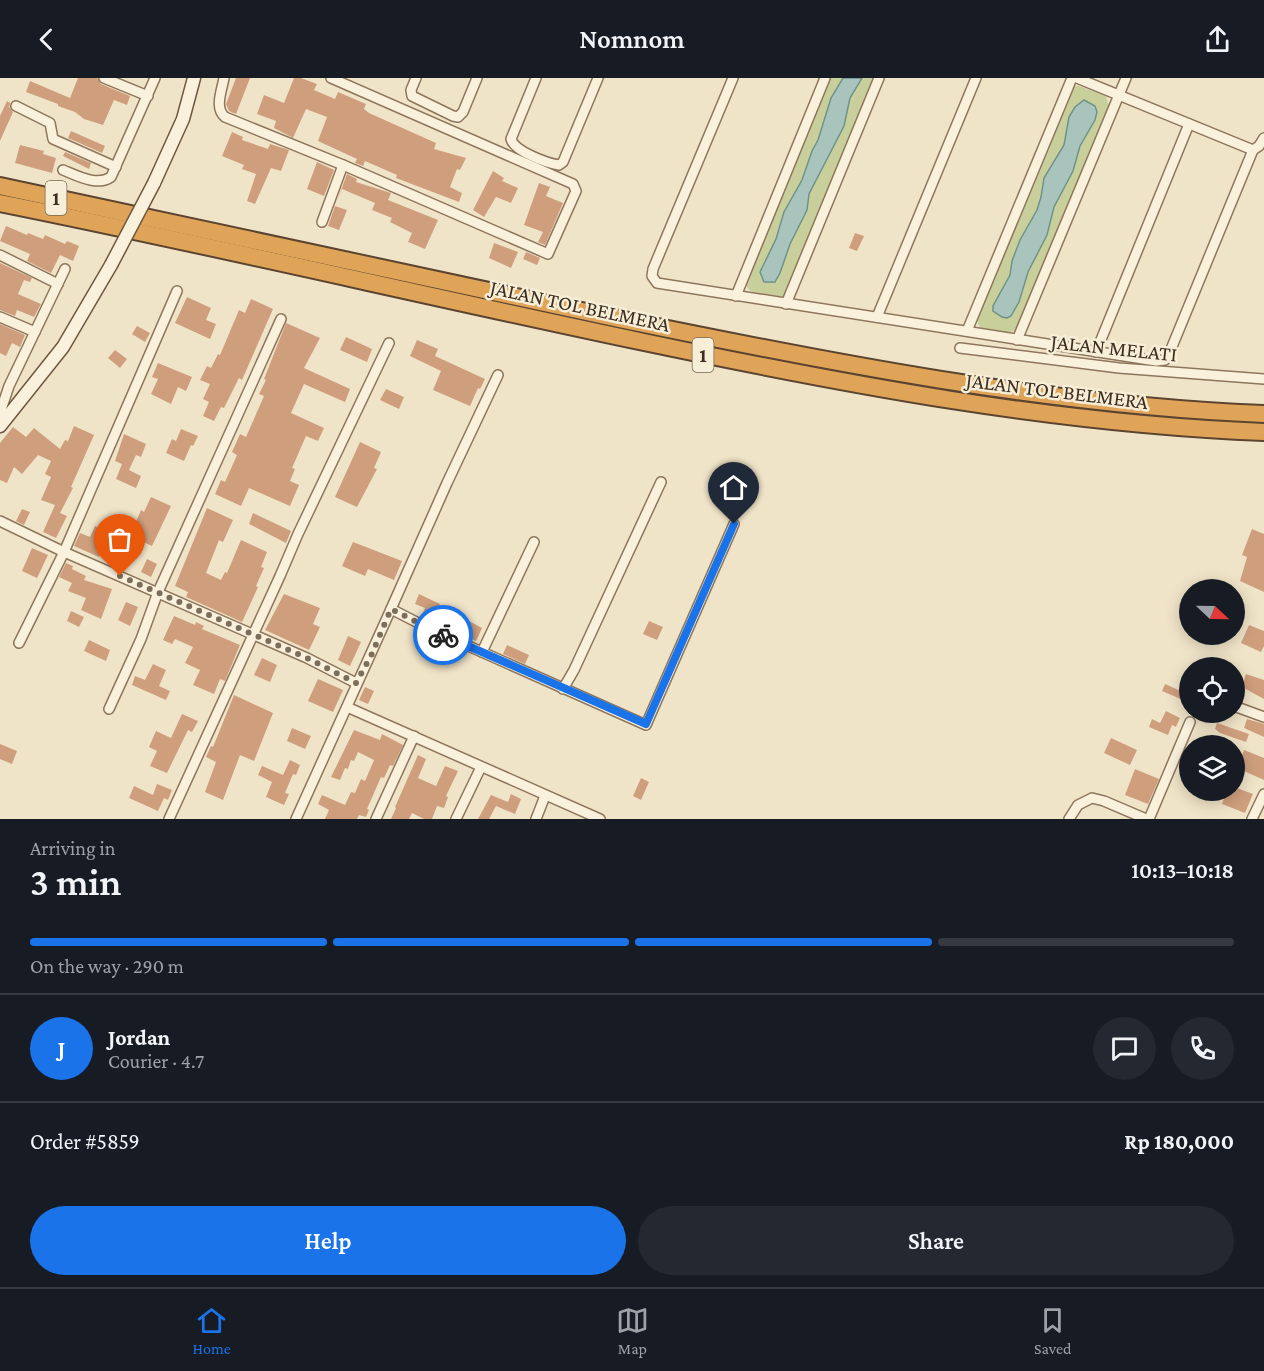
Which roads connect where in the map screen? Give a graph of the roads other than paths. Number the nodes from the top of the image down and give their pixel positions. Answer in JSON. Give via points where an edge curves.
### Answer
{"nodes":[{"id":1,"x":104,"y":78,"type":"edge"},
{"id":2,"x":155,"y":78,"type":"edge"},
{"id":3,"x":194,"y":78,"type":"edge"},
{"id":4,"x":224,"y":78,"type":"edge"},
{"id":5,"x":331,"y":78,"type":"edge"},
{"id":6,"x":416,"y":78,"type":"edge"},
{"id":7,"x":477,"y":78,"type":"edge"},
{"id":8,"x":536,"y":78,"type":"edge"},
{"id":9,"x":598,"y":78,"type":"edge"},
{"id":10,"x":825,"y":78,"type":"edge"},
{"id":11,"x":879,"y":78,"type":"edge"},
{"id":12,"x":975,"y":78,"type":"edge"},
{"id":13,"x":1072,"y":78,"type":"edge"},
{"id":14,"x":1077,"y":78,"type":"edge"},
{"id":15,"x":1126,"y":78,"type":"edge"},
{"id":16,"x":730,"y":79,"type":"edge"},
{"id":17,"x":1119,"y":95,"type":"junction"},
{"id":18,"x":148,"y":96,"type":"junction"},
{"id":19,"x":16,"y":106,"type":"dead end"},
{"id":20,"x":1190,"y":124,"type":"junction"},
{"id":21,"x":1264,"y":138,"type":"edge"},
{"id":22,"x":1253,"y":150,"type":"junction"},
{"id":23,"x":343,"y":165,"type":"junction"},
{"id":24,"x":116,"y":167,"type":"junction"},
{"id":25,"x":63,"y":170,"type":"dead end"},
{"id":26,"x":0,"y":186,"type":"edge"},
{"id":27,"x":0,"y":203,"type":"edge"},
{"id":28,"x":322,"y":222,"type":"dead end"},
{"id":29,"x":0,"y":255,"type":"edge"},
{"id":30,"x":65,"y":269,"type":"dead end"},
{"id":31,"x":58,"y":284,"type":"junction"},
{"id":32,"x":177,"y":291,"type":"dead end"},
{"id":33,"x":736,"y":296,"type":"junction"},
{"id":34,"x":786,"y":304,"type":"junction"},
{"id":35,"x":877,"y":316,"type":"junction"},
{"id":36,"x":0,"y":317,"type":"edge"},
{"id":37,"x":281,"y":319,"type":"dead end"},
{"id":38,"x":967,"y":331,"type":"junction"},
{"id":39,"x":35,"y":332,"type":"junction"},
{"id":40,"x":1017,"y":340,"type":"junction"},
{"id":41,"x":389,"y":344,"type":"dead end"},
{"id":42,"x":960,"y":348,"type":"dead end"},
{"id":43,"x":1096,"y":352,"type":"junction"},
{"id":44,"x":498,"y":375,"type":"dead end"},
{"id":45,"x":1264,"y":379,"type":"edge"},
{"id":46,"x":4,"y":384,"type":"edge"},
{"id":47,"x":0,"y":413,"type":"edge"},
{"id":48,"x":1264,"y":414,"type":"edge"},
{"id":49,"x":0,"y":426,"type":"edge"},
{"id":50,"x":1264,"y":432,"type":"edge"},
{"id":51,"x":661,"y":482,"type":"dead end"},
{"id":52,"x":0,"y":521,"type":"edge"},
{"id":53,"x":734,"y":524,"type":"dead end"},
{"id":54,"x":534,"y":542,"type":"dead end"},
{"id":55,"x":64,"y":552,"type":"junction"},
{"id":56,"x":158,"y":592,"type":"junction"},
{"id":57,"x":391,"y":609,"type":"junction"},
{"id":58,"x":253,"y":635,"type":"junction"},
{"id":59,"x":19,"y":643,"type":"dead end"},
{"id":60,"x":482,"y":652,"type":"junction"},
{"id":61,"x":356,"y":683,"type":"junction"},
{"id":62,"x":563,"y":689,"type":"junction"},
{"id":63,"x":347,"y":707,"type":"junction"},
{"id":64,"x":109,"y":709,"type":"dead end"},
{"id":65,"x":1245,"y":710,"type":"edge"},
{"id":66,"x":1264,"y":717,"type":"edge"},
{"id":67,"x":1190,"y":723,"type":"edge"},
{"id":68,"x":414,"y":736,"type":"junction"},
{"id":69,"x":481,"y":767,"type":"junction"},
{"id":70,"x":1264,"y":794,"type":"edge"},
{"id":71,"x":545,"y":796,"type":"junction"},
{"id":72,"x":1256,"y":818,"type":"edge"},
{"id":73,"x":170,"y":819,"type":"edge"},
{"id":74,"x":296,"y":819,"type":"edge"},
{"id":75,"x":376,"y":819,"type":"edge"},
{"id":76,"x":456,"y":819,"type":"edge"},
{"id":77,"x":536,"y":819,"type":"edge"},
{"id":78,"x":600,"y":819,"type":"edge"},
{"id":79,"x":1069,"y":819,"type":"edge"},
{"id":80,"x":1147,"y":819,"type":"edge"}],
"edges":[{"from":1,"to":18,"type":"street"},
{"from":2,"to":18,"type":"street"},
{"from":3,"to":49,"type":"main road","bridge":true,"via":[[183,119],[111,265],[63,347]]},
{"from":4,"to":23,"type":"street","via":[[219,108],[222,115]]},
{"from":5,"to":23,"type":"street","via":[[573,184],[576,190],[548,254]]},
{"from":6,"to":7,"type":"street","via":[[412,96],[458,117]]},
{"from":8,"to":9,"type":"street","via":[[512,143],[559,165]]},
{"from":10,"to":33,"type":"street"},
{"from":11,"to":34,"type":"street"},
{"from":12,"to":35,"type":"street"},
{"from":13,"to":38,"type":"street"},
{"from":14,"to":17,"type":"street"},
{"from":15,"to":17,"type":"street"},
{"from":16,"to":33,"type":"street","via":[[652,276],[668,285]]},
{"from":17,"to":20,"type":"street"},
{"from":17,"to":40,"type":"street"},
{"from":18,"to":24,"type":"street"},
{"from":19,"to":24,"type":"street","via":[[50,123],[53,140]]},
{"from":20,"to":22,"type":"street"},
{"from":20,"to":43,"type":"street"},
{"from":21,"to":22,"type":"street"},
{"from":22,"to":43,"type":"street","via":[[1165,360]]},
{"from":23,"to":28,"type":"street"},
{"from":24,"to":25,"type":"street","via":[[105,181]]},
{"from":26,"to":48,"type":"highway","name":"JALAN TOL BELMERA","number":"1","via":[[845,364],[1010,391],[1166,409]]},
{"from":27,"to":50,"type":"highway","name":"JALAN TOL BELMERA","number":"1","via":[[848,383],[1086,419]]},
{"from":29,"to":31,"type":"street"},
{"from":30,"to":31,"type":"street"},
{"from":31,"to":39,"type":"street"},
{"from":32,"to":55,"type":"street"},
{"from":33,"to":34,"type":"street"},
{"from":34,"to":35,"type":"street"},
{"from":35,"to":38,"type":"street"},
{"from":36,"to":39,"type":"street"},
{"from":37,"to":56,"type":"street"},
{"from":38,"to":40,"type":"street"},
{"from":39,"to":46,"type":"street"},
{"from":40,"to":43,"type":"street"},
{"from":41,"to":58,"type":"street"},
{"from":42,"to":45,"type":"street","name":"JALAN MELATI","via":[[1119,368]]},
{"from":44,"to":57,"type":"street"},
{"from":46,"to":47,"type":"street"},
{"from":51,"to":62,"type":"street"},
{"from":52,"to":55,"type":"street"},
{"from":53,"to":62,"type":"street","via":[[646,724]]},
{"from":54,"to":60,"type":"street"},
{"from":55,"to":56,"type":"street"},
{"from":55,"to":59,"type":"street"},
{"from":56,"to":58,"type":"street"},
{"from":56,"to":64,"type":"street"},
{"from":57,"to":60,"type":"street"},
{"from":57,"to":61,"type":"street"},
{"from":58,"to":61,"type":"street"},
{"from":58,"to":73,"type":"street"},
{"from":60,"to":62,"type":"street"},
{"from":61,"to":63,"type":"street"},
{"from":63,"to":68,"type":"street"},
{"from":63,"to":74,"type":"street"},
{"from":65,"to":66,"type":"street"},
{"from":67,"to":80,"type":"street"},
{"from":68,"to":69,"type":"street"},
{"from":68,"to":75,"type":"street"},
{"from":69,"to":71,"type":"street"},
{"from":69,"to":76,"type":"street"},
{"from":70,"to":72,"type":"street"},
{"from":71,"to":77,"type":"street"},
{"from":71,"to":78,"type":"street"},
{"from":79,"to":80,"type":"street","via":[[1078,806],[1092,798]]}]}
